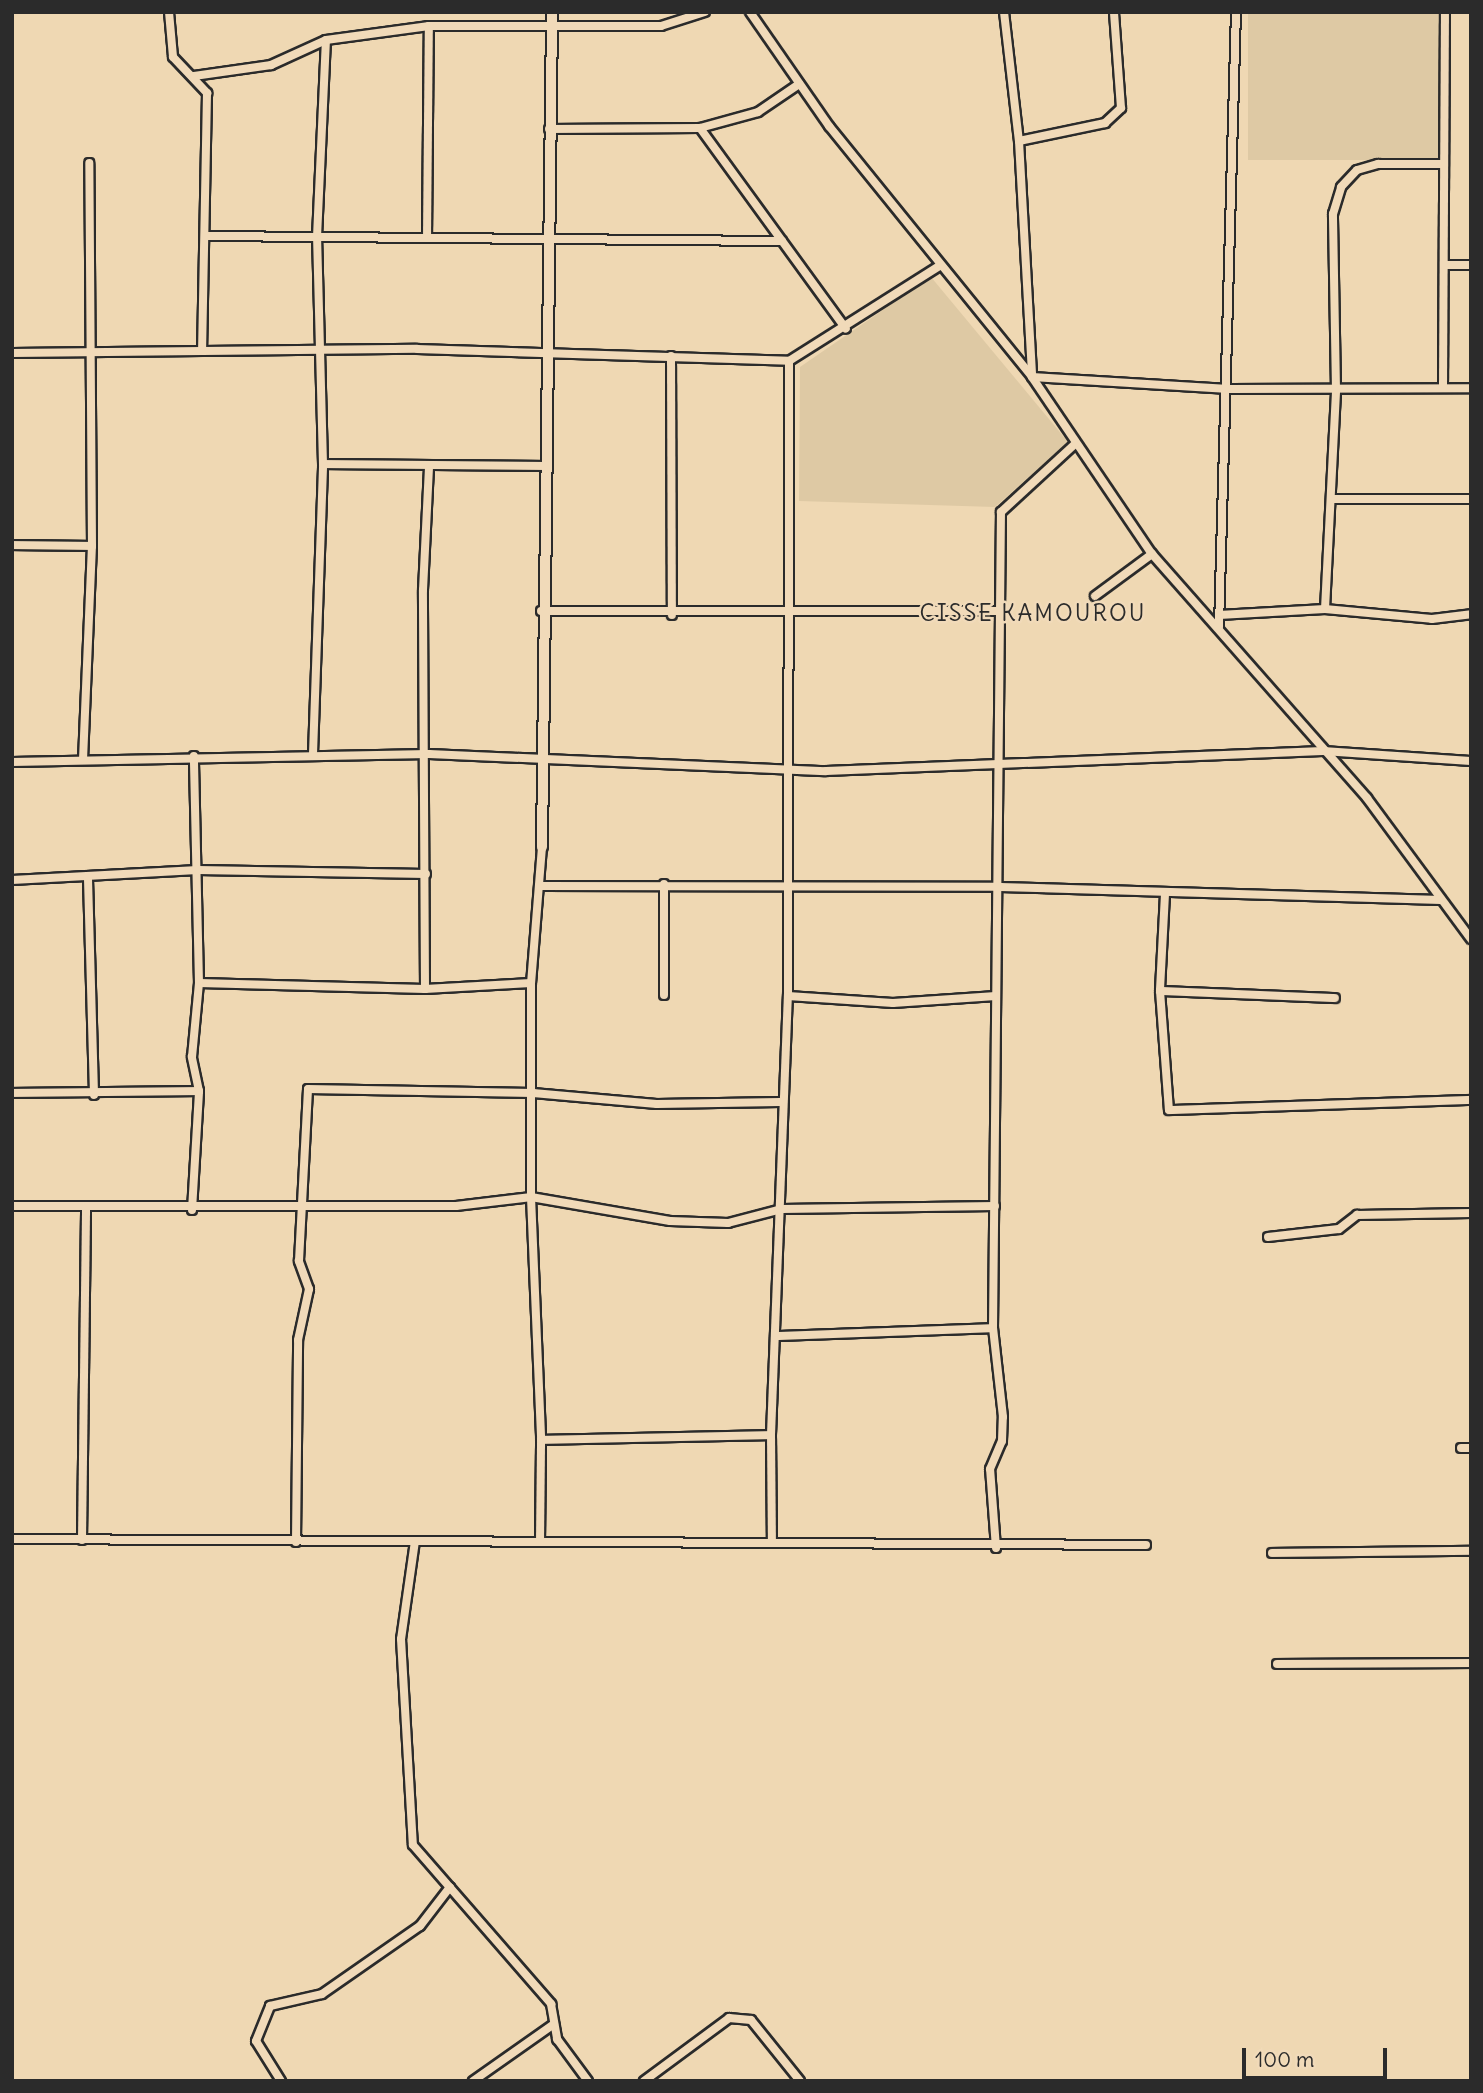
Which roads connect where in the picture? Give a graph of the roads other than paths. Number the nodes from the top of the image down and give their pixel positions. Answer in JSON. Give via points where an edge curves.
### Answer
{"nodes":[{"id":1,"x":169,"y":12,"type":"edge"},
{"id":2,"x":705,"y":12,"type":"edge"},
{"id":3,"x":750,"y":12,"type":"edge"},
{"id":4,"x":1004,"y":12,"type":"edge"},
{"id":5,"x":1114,"y":12,"type":"edge"},
{"id":6,"x":1236,"y":12,"type":"edge"},
{"id":7,"x":1445,"y":12,"type":"edge"},
{"id":8,"x":551,"y":18,"type":"edge"},
{"id":9,"x":429,"y":26,"type":"junction"},
{"id":10,"x":326,"y":40,"type":"junction"},
{"id":11,"x":194,"y":76,"type":"junction"},
{"id":12,"x":799,"y":83,"type":"junction"},
{"id":13,"x":700,"y":128,"type":"junction"},
{"id":14,"x":549,"y":130,"type":"junction"},
{"id":15,"x":1019,"y":141,"type":"junction"},
{"id":16,"x":89,"y":163,"type":"dead end"},
{"id":17,"x":1442,"y":163,"type":"junction"},
{"id":18,"x":205,"y":236,"type":"junction"},
{"id":19,"x":317,"y":237,"type":"junction"},
{"id":20,"x":427,"y":238,"type":"junction"},
{"id":21,"x":782,"y":241,"type":"junction"},
{"id":22,"x":549,"y":242,"type":"junction"},
{"id":23,"x":1446,"y":265,"type":"junction"},
{"id":24,"x":1471,"y":265,"type":"edge"},
{"id":25,"x":939,"y":267,"type":"junction"},
{"id":26,"x":846,"y":328,"type":"junction"},
{"id":27,"x":202,"y":351,"type":"junction"},
{"id":28,"x":322,"y":352,"type":"junction"},
{"id":29,"x":12,"y":353,"type":"edge"},
{"id":30,"x":94,"y":354,"type":"junction"},
{"id":31,"x":546,"y":355,"type":"junction"},
{"id":32,"x":671,"y":356,"type":"junction"},
{"id":33,"x":789,"y":361,"type":"junction"},
{"id":34,"x":1032,"y":377,"type":"junction"},
{"id":35,"x":1443,"y":388,"type":"junction"},
{"id":36,"x":1471,"y":388,"type":"edge"},
{"id":37,"x":1228,"y":389,"type":"junction"},
{"id":38,"x":1336,"y":390,"type":"junction"},
{"id":39,"x":1075,"y":444,"type":"junction"},
{"id":40,"x":323,"y":464,"type":"junction"},
{"id":41,"x":544,"y":466,"type":"junction"},
{"id":42,"x":429,"y":467,"type":"junction"},
{"id":43,"x":1332,"y":499,"type":"junction"},
{"id":44,"x":1471,"y":499,"type":"edge"},
{"id":45,"x":12,"y":545,"type":"edge"},
{"id":46,"x":92,"y":546,"type":"junction"},
{"id":47,"x":1152,"y":554,"type":"junction"},
{"id":48,"x":1095,"y":596,"type":"dead end"},
{"id":49,"x":1325,"y":609,"type":"junction"},
{"id":50,"x":792,"y":610,"type":"junction"},
{"id":51,"x":541,"y":611,"type":"junction"},
{"id":52,"x":1001,"y":611,"type":"junction"},
{"id":53,"x":1471,"y":614,"type":"edge"},
{"id":54,"x":672,"y":615,"type":"junction"},
{"id":55,"x":1219,"y":615,"type":"junction"},
{"id":56,"x":1219,"y":627,"type":"junction"},
{"id":57,"x":1323,"y":751,"type":"junction"},
{"id":58,"x":313,"y":754,"type":"junction"},
{"id":59,"x":429,"y":754,"type":"junction"},
{"id":60,"x":194,"y":756,"type":"junction"},
{"id":61,"x":83,"y":760,"type":"junction"},
{"id":62,"x":542,"y":761,"type":"junction"},
{"id":63,"x":1471,"y":761,"type":"edge"},
{"id":64,"x":12,"y":762,"type":"edge"},
{"id":65,"x":999,"y":767,"type":"junction"},
{"id":66,"x":788,"y":769,"type":"junction"},
{"id":67,"x":542,"y":847,"type":"joint"},
{"id":68,"x":198,"y":870,"type":"junction"},
{"id":69,"x":426,"y":874,"type":"junction"},
{"id":70,"x":88,"y":879,"type":"junction"},
{"id":71,"x":12,"y":880,"type":"edge"},
{"id":72,"x":664,"y":884,"type":"junction"},
{"id":73,"x":790,"y":885,"type":"junction"},
{"id":74,"x":540,"y":886,"type":"junction"},
{"id":75,"x":1000,"y":887,"type":"junction"},
{"id":76,"x":1165,"y":894,"type":"junction"},
{"id":77,"x":1441,"y":900,"type":"junction"},
{"id":78,"x":1471,"y":939,"type":"edge"},
{"id":79,"x":199,"y":983,"type":"junction"},
{"id":80,"x":531,"y":983,"type":"junction"},
{"id":81,"x":425,"y":989,"type":"junction"},
{"id":82,"x":1160,"y":991,"type":"junction"},
{"id":83,"x":664,"y":995,"type":"dead end"},
{"id":84,"x":788,"y":996,"type":"junction"},
{"id":85,"x":996,"y":996,"type":"junction"},
{"id":86,"x":1335,"y":998,"type":"dead end"},
{"id":87,"x":199,"y":1091,"type":"junction"},
{"id":88,"x":12,"y":1093,"type":"edge"},
{"id":89,"x":533,"y":1093,"type":"junction"},
{"id":90,"x":94,"y":1095,"type":"junction"},
{"id":91,"x":1471,"y":1100,"type":"edge"},
{"id":92,"x":780,"y":1102,"type":"junction"},
{"id":93,"x":531,"y":1196,"type":"junction"},
{"id":94,"x":306,"y":1205,"type":"junction"},
{"id":95,"x":12,"y":1206,"type":"edge"},
{"id":96,"x":86,"y":1206,"type":"junction"},
{"id":97,"x":995,"y":1206,"type":"junction"},
{"id":98,"x":782,"y":1209,"type":"junction"},
{"id":99,"x":192,"y":1210,"type":"junction"},
{"id":100,"x":1471,"y":1213,"type":"edge"},
{"id":101,"x":1268,"y":1237,"type":"dead end"},
{"id":102,"x":993,"y":1328,"type":"junction"},
{"id":103,"x":776,"y":1336,"type":"junction"},
{"id":104,"x":771,"y":1435,"type":"junction"},
{"id":105,"x":541,"y":1440,"type":"junction"},
{"id":106,"x":1461,"y":1448,"type":"dead end"},
{"id":107,"x":1471,"y":1448,"type":"edge"},
{"id":108,"x":12,"y":1539,"type":"edge"},
{"id":109,"x":82,"y":1540,"type":"junction"},
{"id":110,"x":415,"y":1541,"type":"junction"},
{"id":111,"x":541,"y":1541,"type":"junction"},
{"id":112,"x":296,"y":1542,"type":"junction"},
{"id":113,"x":772,"y":1542,"type":"junction"},
{"id":114,"x":1146,"y":1545,"type":"dead end"},
{"id":115,"x":996,"y":1548,"type":"junction"},
{"id":116,"x":1471,"y":1551,"type":"edge"},
{"id":117,"x":1272,"y":1553,"type":"dead end"},
{"id":118,"x":1277,"y":1664,"type":"dead end"},
{"id":119,"x":1471,"y":1664,"type":"edge"},
{"id":120,"x":450,"y":1886,"type":"junction"},
{"id":121,"x":554,"y":2024,"type":"junction"},
{"id":122,"x":281,"y":2081,"type":"edge"},
{"id":123,"x":473,"y":2081,"type":"edge"},
{"id":124,"x":588,"y":2081,"type":"edge"},
{"id":125,"x":644,"y":2081,"type":"edge"},
{"id":126,"x":800,"y":2081,"type":"edge"}],
"edges":[{"from":1,"to":11,"type":"street","via":[[169,50]]},
{"from":2,"to":8,"type":"street","via":[[661,26]]},
{"from":3,"to":12,"type":"street"},
{"from":4,"to":15,"type":"street"},
{"from":5,"to":15,"type":"street","via":[[1121,108],[1105,123]]},
{"from":6,"to":37,"type":"street"},
{"from":7,"to":17,"type":"street"},
{"from":8,"to":9,"type":"street"},
{"from":8,"to":14,"type":"street"},
{"from":9,"to":10,"type":"street"},
{"from":9,"to":20,"type":"street"},
{"from":10,"to":11,"type":"street","via":[[271,65]]},
{"from":10,"to":19,"type":"street"},
{"from":11,"to":18,"type":"street","via":[[207,93]]},
{"from":12,"to":13,"type":"street","via":[[758,112]]},
{"from":12,"to":25,"type":"street"},
{"from":13,"to":14,"type":"street"},
{"from":13,"to":21,"type":"street"},
{"from":14,"to":22,"type":"street"},
{"from":15,"to":34,"type":"street"},
{"from":16,"to":30,"type":"street"},
{"from":17,"to":23,"type":"street"},
{"from":17,"to":38,"type":"street","via":[[1378,164],[1357,170],[1341,187],[1333,214]]},
{"from":18,"to":19,"type":"street"},
{"from":18,"to":27,"type":"street"},
{"from":19,"to":20,"type":"street"},
{"from":19,"to":28,"type":"street"},
{"from":20,"to":22,"type":"street"},
{"from":21,"to":22,"type":"street"},
{"from":21,"to":26,"type":"street"},
{"from":22,"to":31,"type":"street"},
{"from":23,"to":24,"type":"street"},
{"from":23,"to":35,"type":"street"},
{"from":25,"to":26,"type":"street"},
{"from":25,"to":34,"type":"street"},
{"from":26,"to":33,"type":"street"},
{"from":27,"to":28,"type":"street"},
{"from":27,"to":30,"type":"street"},
{"from":28,"to":31,"type":"street"},
{"from":28,"to":40,"type":"street"},
{"from":29,"to":30,"type":"street"},
{"from":30,"to":46,"type":"street"},
{"from":31,"to":32,"type":"street"},
{"from":31,"to":41,"type":"street"},
{"from":32,"to":33,"type":"street"},
{"from":32,"to":54,"type":"street"},
{"from":33,"to":50,"type":"street"},
{"from":34,"to":37,"type":"street"},
{"from":34,"to":39,"type":"street"},
{"from":35,"to":36,"type":"street"},
{"from":35,"to":38,"type":"street"},
{"from":37,"to":38,"type":"street"},
{"from":37,"to":55,"type":"street"},
{"from":38,"to":43,"type":"street"},
{"from":39,"to":47,"type":"street"},
{"from":39,"to":52,"type":"street","via":[[1000,512]]},
{"from":40,"to":42,"type":"street"},
{"from":40,"to":58,"type":"street"},
{"from":41,"to":42,"type":"street"},
{"from":41,"to":51,"type":"street"},
{"from":42,"to":59,"type":"street","via":[[423,590]]},
{"from":43,"to":44,"type":"street"},
{"from":43,"to":49,"type":"street"},
{"from":45,"to":46,"type":"street"},
{"from":46,"to":61,"type":"street"},
{"from":47,"to":48,"type":"street"},
{"from":47,"to":56,"type":"street"},
{"from":49,"to":53,"type":"street","via":[[1432,619]]},
{"from":49,"to":55,"type":"street"},
{"from":50,"to":52,"type":"street"},
{"from":50,"to":54,"type":"street"},
{"from":50,"to":66,"type":"street"},
{"from":51,"to":54,"type":"street"},
{"from":51,"to":62,"type":"street"},
{"from":52,"to":65,"type":"street"},
{"from":55,"to":56,"type":"street"},
{"from":56,"to":57,"type":"street"},
{"from":57,"to":63,"type":"street"},
{"from":57,"to":65,"type":"street"},
{"from":57,"to":77,"type":"street","via":[[1398,837]]},
{"from":58,"to":59,"type":"street"},
{"from":58,"to":60,"type":"street"},
{"from":59,"to":62,"type":"street"},
{"from":59,"to":69,"type":"street"},
{"from":60,"to":61,"type":"street"},
{"from":60,"to":68,"type":"street"},
{"from":61,"to":64,"type":"street"},
{"from":62,"to":66,"type":"street"},
{"from":62,"to":67,"type":"street"},
{"from":65,"to":66,"type":"street"},
{"from":65,"to":75,"type":"street"},
{"from":66,"to":73,"type":"street"},
{"from":67,"to":74,"type":"street"},
{"from":68,"to":69,"type":"street"},
{"from":68,"to":70,"type":"street"},
{"from":68,"to":79,"type":"street"},
{"from":69,"to":81,"type":"street"},
{"from":70,"to":71,"type":"street"},
{"from":70,"to":90,"type":"street"},
{"from":72,"to":73,"type":"street"},
{"from":72,"to":74,"type":"street"},
{"from":72,"to":83,"type":"street"},
{"from":73,"to":75,"type":"street"},
{"from":73,"to":84,"type":"street"},
{"from":74,"to":80,"type":"street"},
{"from":75,"to":76,"type":"street"},
{"from":75,"to":85,"type":"street"},
{"from":76,"to":77,"type":"street"},
{"from":76,"to":82,"type":"street"},
{"from":77,"to":78,"type":"street"},
{"from":79,"to":81,"type":"street"},
{"from":79,"to":87,"type":"street","via":[[192,1058]]},
{"from":80,"to":81,"type":"street"},
{"from":80,"to":89,"type":"street"},
{"from":82,"to":86,"type":"street"},
{"from":82,"to":91,"type":"street","via":[[1169,1110]]},
{"from":84,"to":85,"type":"street","via":[[893,1003]]},
{"from":84,"to":92,"type":"street"},
{"from":85,"to":97,"type":"street"},
{"from":87,"to":90,"type":"street"},
{"from":87,"to":99,"type":"street"},
{"from":88,"to":90,"type":"street"},
{"from":89,"to":92,"type":"street","via":[[657,1104]]},
{"from":89,"to":93,"type":"street"},
{"from":89,"to":94,"type":"street","via":[[308,1089]]},
{"from":92,"to":98,"type":"street","via":[[776,1172]]},
{"from":93,"to":94,"type":"street","via":[[456,1206]]},
{"from":93,"to":98,"type":"street","via":[[670,1221],[728,1223]]},
{"from":93,"to":105,"type":"street"},
{"from":94,"to":99,"type":"street"},
{"from":94,"to":112,"type":"street","via":[[299,1261],[309,1289],[298,1340]]},
{"from":95,"to":96,"type":"street"},
{"from":96,"to":99,"type":"street"},
{"from":96,"to":109,"type":"street"},
{"from":97,"to":98,"type":"street"},
{"from":97,"to":102,"type":"street"},
{"from":98,"to":103,"type":"street"},
{"from":100,"to":101,"type":"street","via":[[1357,1215],[1339,1228]]},
{"from":102,"to":103,"type":"street"},
{"from":102,"to":115,"type":"street","via":[[1003,1417],[1002,1441],[990,1469]]},
{"from":103,"to":104,"type":"street"},
{"from":104,"to":105,"type":"street"},
{"from":104,"to":113,"type":"street"},
{"from":105,"to":111,"type":"street"},
{"from":106,"to":107,"type":"street"},
{"from":108,"to":109,"type":"street"},
{"from":109,"to":112,"type":"street"},
{"from":110,"to":111,"type":"street"},
{"from":110,"to":112,"type":"street"},
{"from":110,"to":120,"type":"street","via":[[401,1639],[408,1805],[413,1844]]},
{"from":111,"to":113,"type":"street"},
{"from":113,"to":115,"type":"street"},
{"from":114,"to":115,"type":"street"},
{"from":116,"to":117,"type":"street"},
{"from":118,"to":119,"type":"street"},
{"from":120,"to":121,"type":"street","via":[[551,2004]]},
{"from":120,"to":122,"type":"street","via":[[420,1926],[322,1994],[271,2006],[256,2041]]},
{"from":121,"to":123,"type":"street"},
{"from":121,"to":124,"type":"street","via":[[556,2039]]},
{"from":125,"to":126,"type":"street","via":[[729,2018],[751,2020]]}]}
